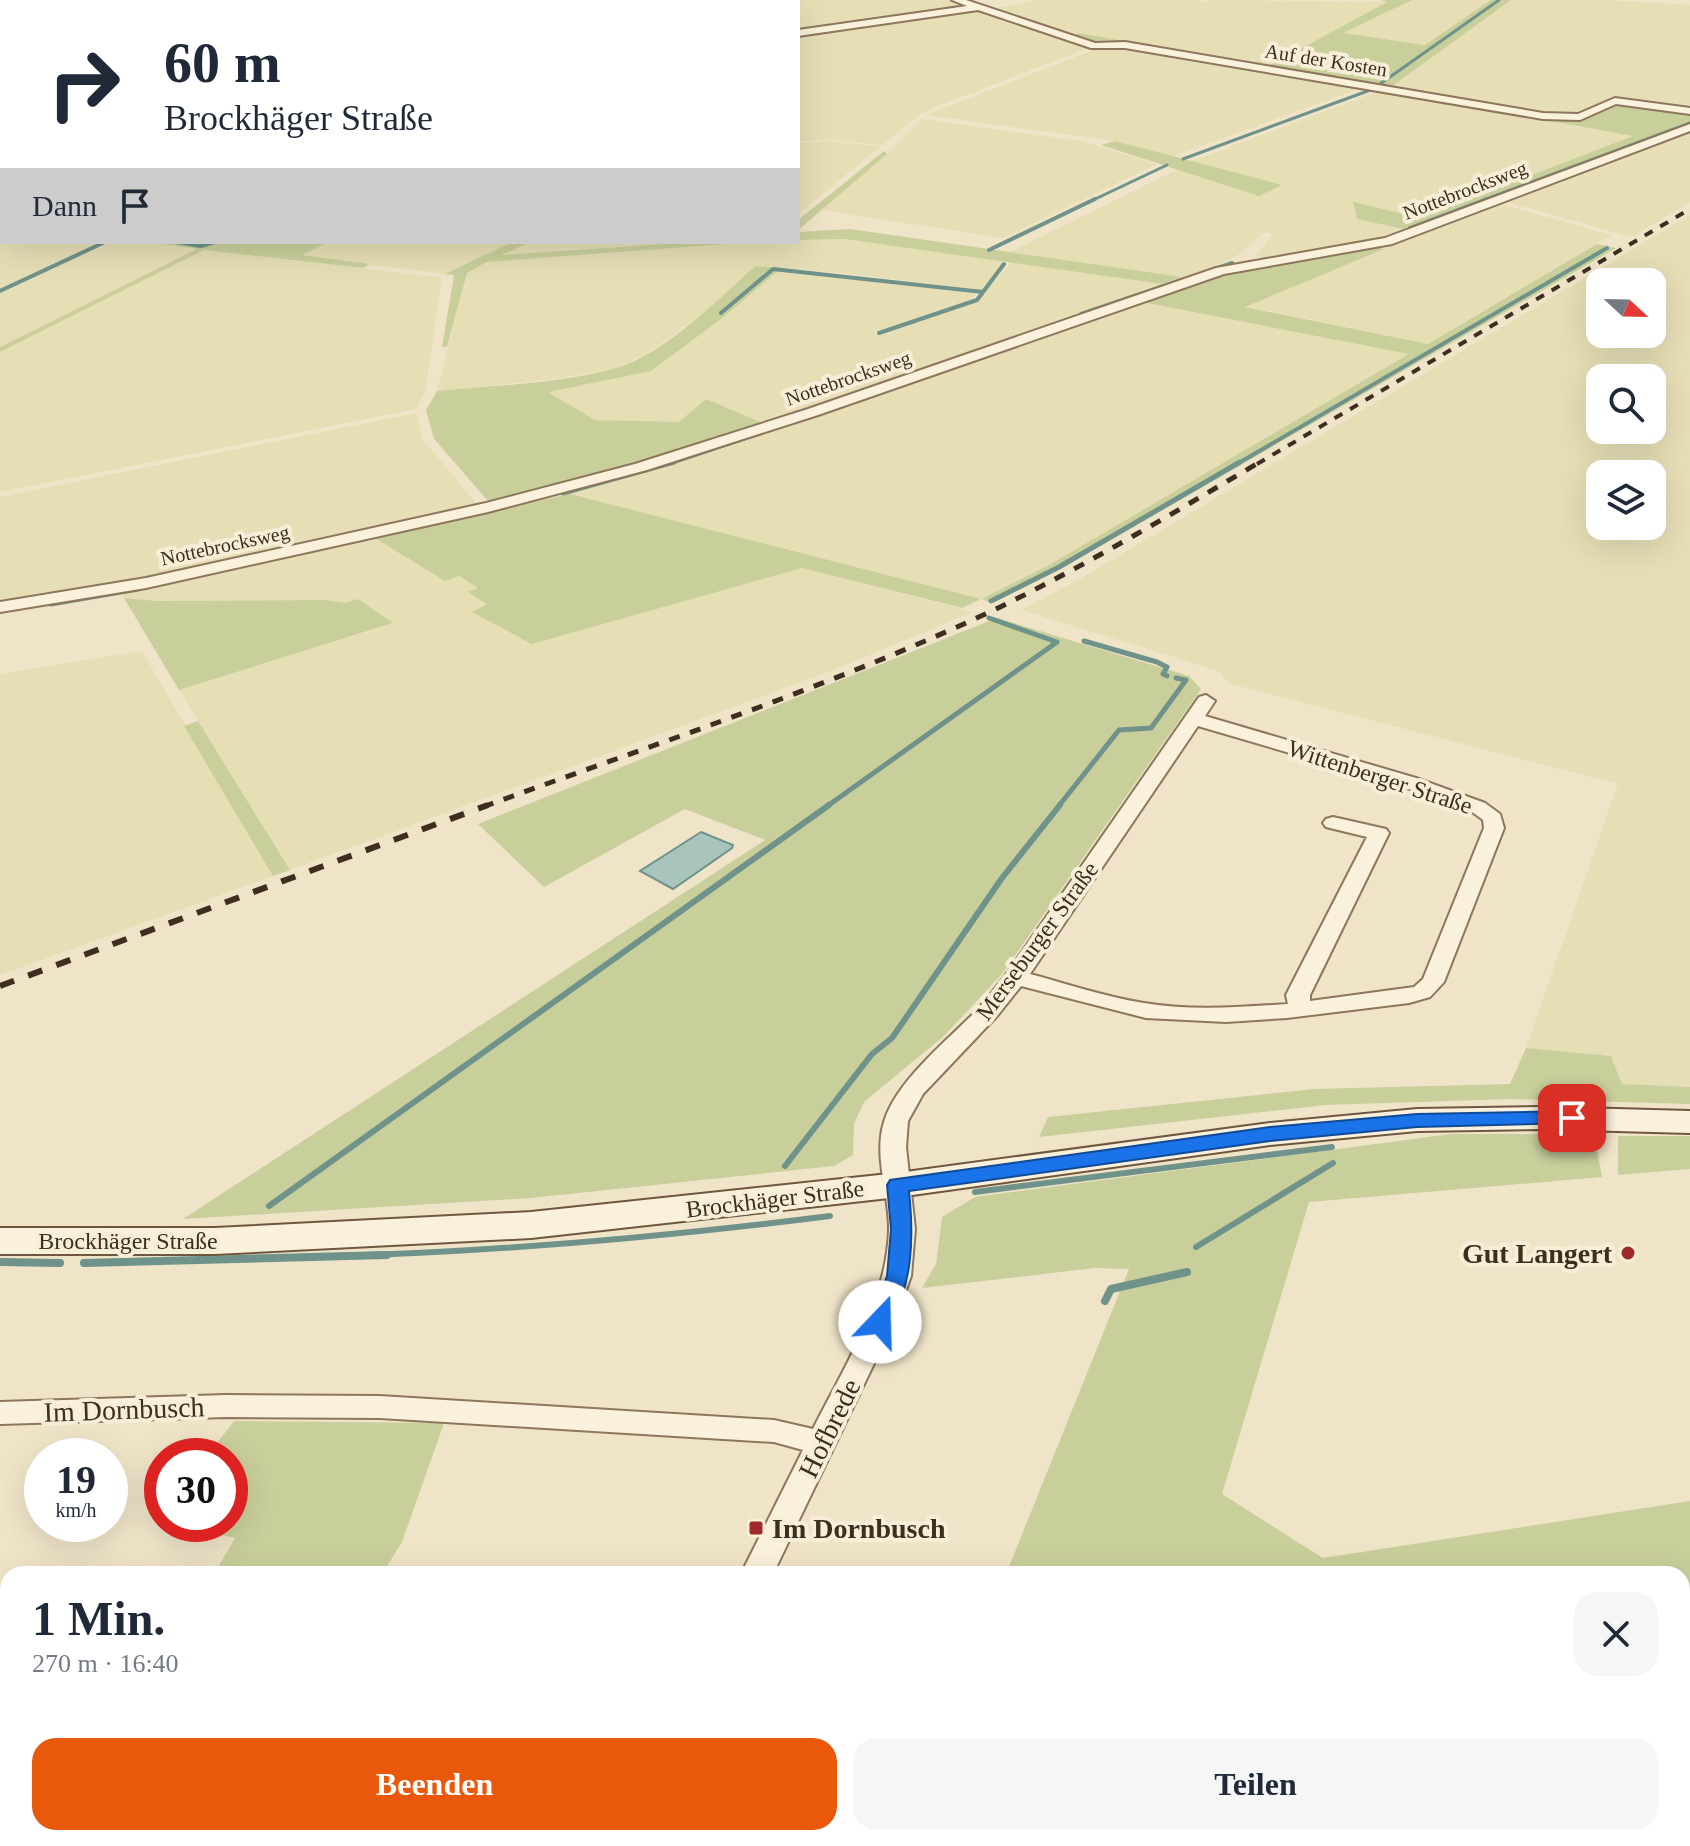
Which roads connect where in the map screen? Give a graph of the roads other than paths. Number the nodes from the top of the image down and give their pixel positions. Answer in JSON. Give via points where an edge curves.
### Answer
{"nodes":[{"id":1,"x":957,"y":0,"type":"edge"},
{"id":2,"x":981,"y":8,"type":"junction"},
{"id":3,"x":800,"y":33,"type":"edge"},
{"id":4,"x":1690,"y":111,"type":"edge"},
{"id":5,"x":1690,"y":127,"type":"edge"},
{"id":6,"x":0,"y":607,"type":"edge"},
{"id":7,"x":1206,"y":701,"type":"dead end"},
{"id":8,"x":1194,"y":719,"type":"junction"},
{"id":9,"x":1333,"y":823,"type":"dead end"},
{"id":10,"x":1016,"y":977,"type":"junction"},
{"id":11,"x":1300,"y":1009,"type":"junction"},
{"id":12,"x":1690,"y":1122,"type":"edge"},
{"id":13,"x":898,"y":1185,"type":"junction"},
{"id":14,"x":0,"y":1241,"type":"edge"},
{"id":15,"x":0,"y":1413,"type":"edge"},
{"id":16,"x":822,"y":1443,"type":"junction"},
{"id":17,"x":761,"y":1566,"type":"edge"}],
"edges":[{"from":1,"to":2,"type":"street","name":"Auf der Kosten"},
{"from":2,"to":3,"type":"street"},
{"from":2,"to":4,"type":"street","name":"Auf der Kosten","via":[[1094,46],[1125,45],[1543,116],[1580,117],[1615,101]]},
{"from":5,"to":6,"type":"street","name":"Nottebrocksweg","via":[[1388,241],[1221,271],[611,476],[161,580]]},
{"from":7,"to":8,"type":"street","name":"Merseburger Straße"},
{"from":8,"to":10,"type":"street","name":"Merseburger Straße"},
{"from":8,"to":11,"type":"street","name":"Wittenberger Straße","via":[[1409,782],[1478,807],[1493,818],[1494,828],[1433,982],[1409,996]]},
{"from":9,"to":11,"type":"street","via":[[1379,833],[1298,995]]},
{"from":10,"to":11,"type":"street","name":"Wittenberger Straße","via":[[1162,1013]]},
{"from":10,"to":13,"type":"street","name":"Merseburger Straße","via":[[913,1090],[896,1121]]},
{"from":12,"to":13,"type":"main road","name":"Brockhäger Straße","via":[[1417,1120],[1270,1134]]},
{"from":13,"to":14,"type":"main road","name":"Brockhäger Straße","via":[[403,1234]]},
{"from":13,"to":16,"type":"street","name":"Hofbrede","via":[[898,1276]]},
{"from":15,"to":16,"type":"street","name":"Im Dornbusch","via":[[380,1407],[774,1431]]},
{"from":16,"to":17,"type":"street","name":"Hofbrede"}]}
